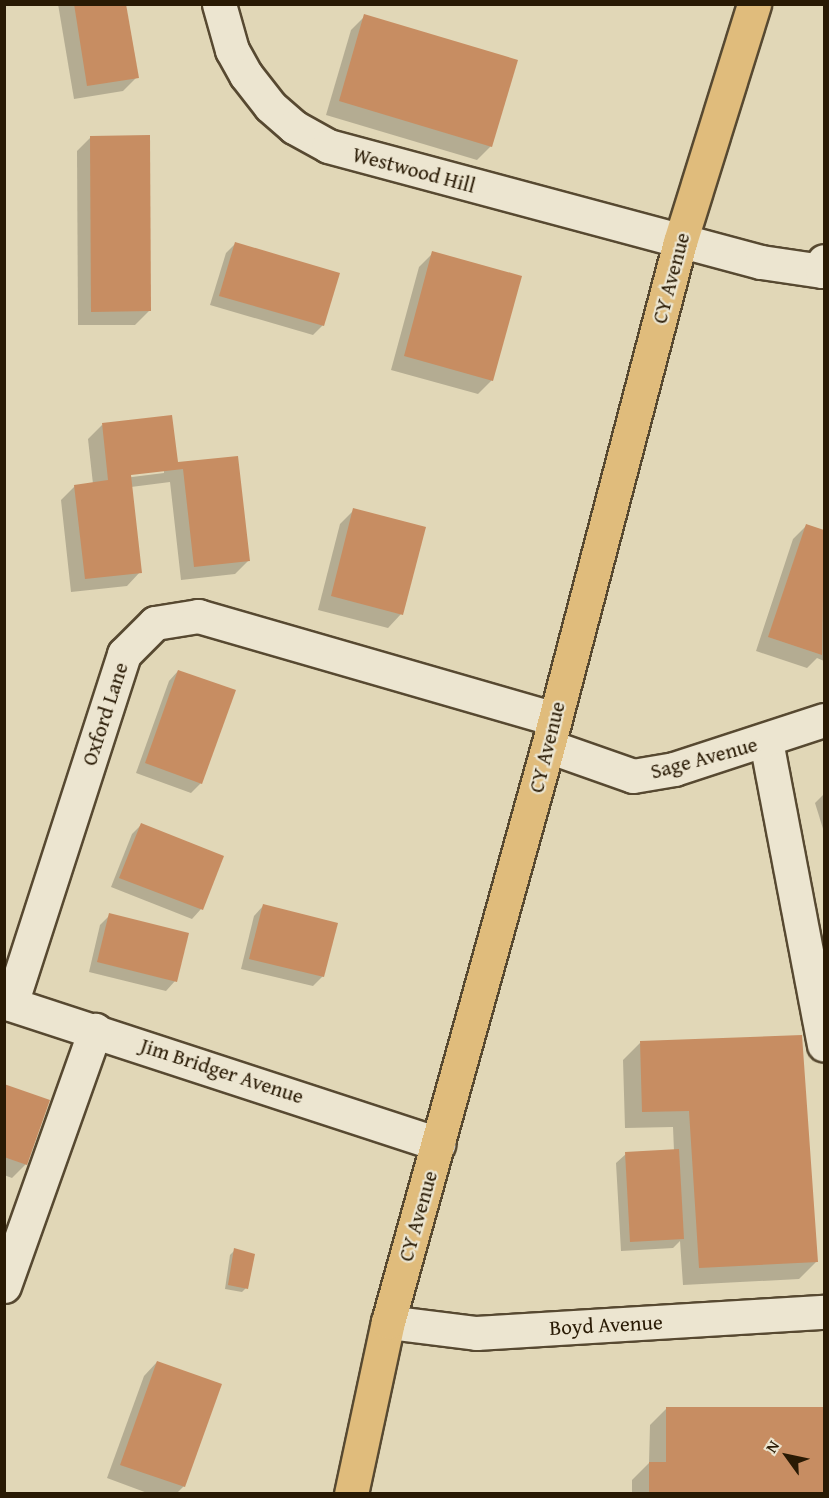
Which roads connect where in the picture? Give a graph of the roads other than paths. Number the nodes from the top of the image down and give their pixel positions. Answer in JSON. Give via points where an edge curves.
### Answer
{"nodes":[{"id":1,"x":219,"y":4,"type":"edge"},
{"id":2,"x":754,"y":4,"type":"edge"},
{"id":3,"x":680,"y":242,"type":"junction"},
{"id":4,"x":825,"y":261,"type":"edge"},
{"id":5,"x":825,"y":720,"type":"edge"},
{"id":6,"x":551,"y":733,"type":"junction"},
{"id":7,"x":766,"y":741,"type":"junction"},
{"id":8,"x":8,"y":1003,"type":"edge"},
{"id":9,"x":95,"y":1030,"type":"junction"},
{"id":10,"x":825,"y":1044,"type":"edge"},
{"id":11,"x":438,"y":1144,"type":"junction"},
{"id":12,"x":6,"y":1276,"type":"edge"},
{"id":13,"x":825,"y":1312,"type":"edge"},
{"id":14,"x":388,"y":1322,"type":"junction"},
{"id":15,"x":351,"y":1494,"type":"edge"}],
"edges":[{"from":1,"to":3,"type":"street","name":"Westwood Hill","via":[[232,50],[246,75],[270,106],[294,127],[328,146]]},
{"from":2,"to":3,"type":"main road","name":"CY Avenue"},
{"from":3,"to":4,"type":"street","name":"Westwood Hill","via":[[761,262],[822,271]]},
{"from":3,"to":6,"type":"main road","name":"CY Avenue"},
{"from":5,"to":7,"type":"street","name":"Sage Avenue"},
{"from":6,"to":7,"type":"street","name":"Sage Avenue","via":[[633,776],[674,770]]},
{"from":6,"to":8,"type":"street","name":"Oxford Lane","via":[[198,616],[155,623],[124,654]]},
{"from":6,"to":11,"type":"main road","name":"CY Avenue"},
{"from":7,"to":10,"type":"street"},
{"from":8,"to":9,"type":"street","name":"Jim Bridger Avenue"},
{"from":9,"to":11,"type":"street","name":"Jim Bridger Avenue"},
{"from":9,"to":12,"type":"street"},
{"from":11,"to":14,"type":"main road","name":"CY Avenue"},
{"from":13,"to":14,"type":"street","name":"Boyd Avenue","via":[[476,1333]]},
{"from":14,"to":15,"type":"main road","name":"CY Avenue"}]}
